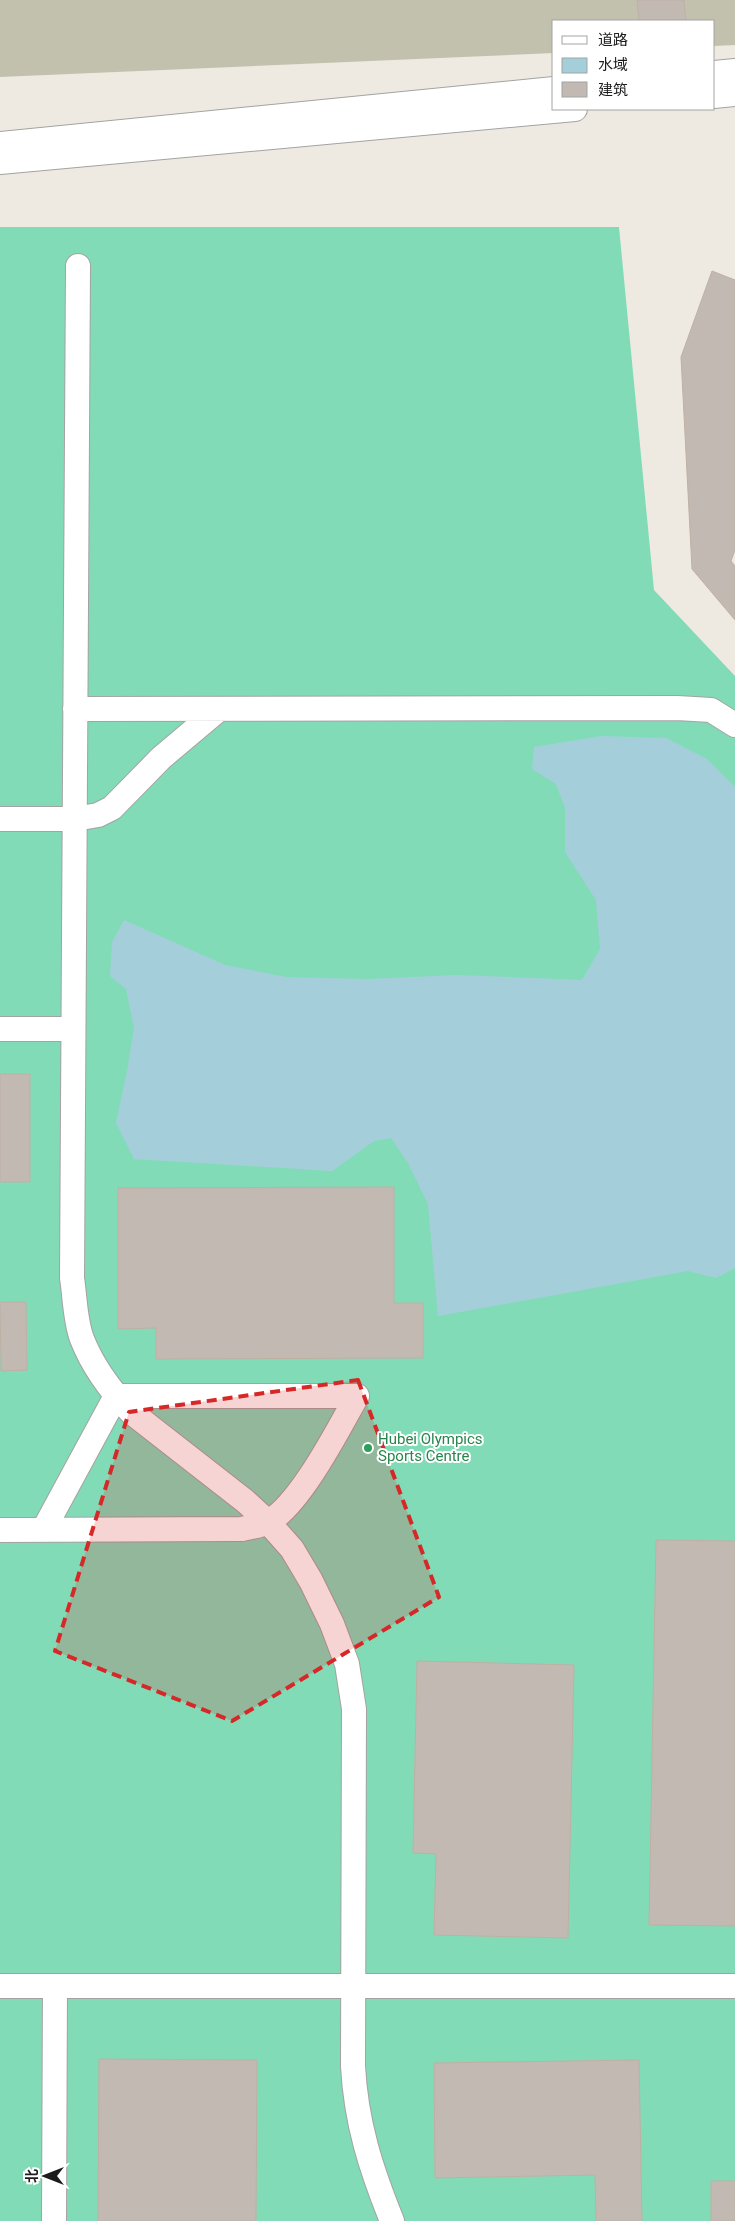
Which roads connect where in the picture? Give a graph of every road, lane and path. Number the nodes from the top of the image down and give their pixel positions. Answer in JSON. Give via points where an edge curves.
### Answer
{"nodes":[{"id":1,"x":735,"y":71,"type":"edge"},
{"id":2,"x":715,"y":73,"type":"edge"},
{"id":3,"x":552,"y":89,"type":"edge"},
{"id":4,"x":735,"y":94,"type":"edge"},
{"id":5,"x":715,"y":96,"type":"edge"},
{"id":6,"x":564,"y":110,"type":"edge"},
{"id":7,"x":0,"y":144,"type":"edge"},
{"id":8,"x":0,"y":162,"type":"edge"},
{"id":9,"x":78,"y":266,"type":"dead end"},
{"id":10,"x":75,"y":709,"type":"junction"},
{"id":11,"x":218,"y":710,"type":"junction"},
{"id":12,"x":735,"y":725,"type":"edge"},
{"id":13,"x":0,"y":819,"type":"edge"},
{"id":14,"x":74,"y":819,"type":"junction"},
{"id":15,"x":0,"y":1029,"type":"edge"},
{"id":16,"x":73,"y":1029,"type":"junction"},
{"id":17,"x":116,"y":1396,"type":"junction"},
{"id":18,"x":268,"y":1522,"type":"junction"},
{"id":19,"x":44,"y":1529,"type":"junction"},
{"id":20,"x":0,"y":1530,"type":"edge"},
{"id":21,"x":0,"y":1986,"type":"edge"},
{"id":22,"x":55,"y":1986,"type":"junction"},
{"id":23,"x":353,"y":1986,"type":"junction"},
{"id":24,"x":735,"y":1986,"type":"edge"},
{"id":25,"x":54,"y":2221,"type":"edge"},
{"id":26,"x":392,"y":2221,"type":"edge"}],
"edges":[{"from":1,"to":2,"type":"street"},
{"from":3,"to":7,"type":"street"},
{"from":4,"to":5,"type":"street"},
{"from":6,"to":8,"type":"street"},
{"from":9,"to":10,"type":"street"},
{"from":10,"to":11,"type":"street"},
{"from":10,"to":14,"type":"street"},
{"from":11,"to":12,"type":"street","via":[[677,708],[711,710]]},
{"from":11,"to":14,"type":"street","via":[[185,736],[112,808],[98,815]]},
{"from":13,"to":14,"type":"street"},
{"from":14,"to":16,"type":"street"},
{"from":15,"to":16,"type":"street"},
{"from":16,"to":17,"type":"street","via":[[72,1278],[82,1338]]},
{"from":17,"to":18,"type":"street"},
{"from":17,"to":18,"type":"street","via":[[357,1396],[316,1467],[289,1504]]},
{"from":17,"to":19,"type":"street"},
{"from":18,"to":19,"type":"street","via":[[242,1529]]},
{"from":18,"to":23,"type":"street","via":[[292,1549],[312,1581],[347,1664],[354,1709]]},
{"from":19,"to":20,"type":"street"},
{"from":21,"to":22,"type":"street"},
{"from":22,"to":23,"type":"street"},
{"from":22,"to":25,"type":"street"},
{"from":23,"to":24,"type":"street"},
{"from":23,"to":26,"type":"street","via":[[355,2099],[370,2165]]}]}
